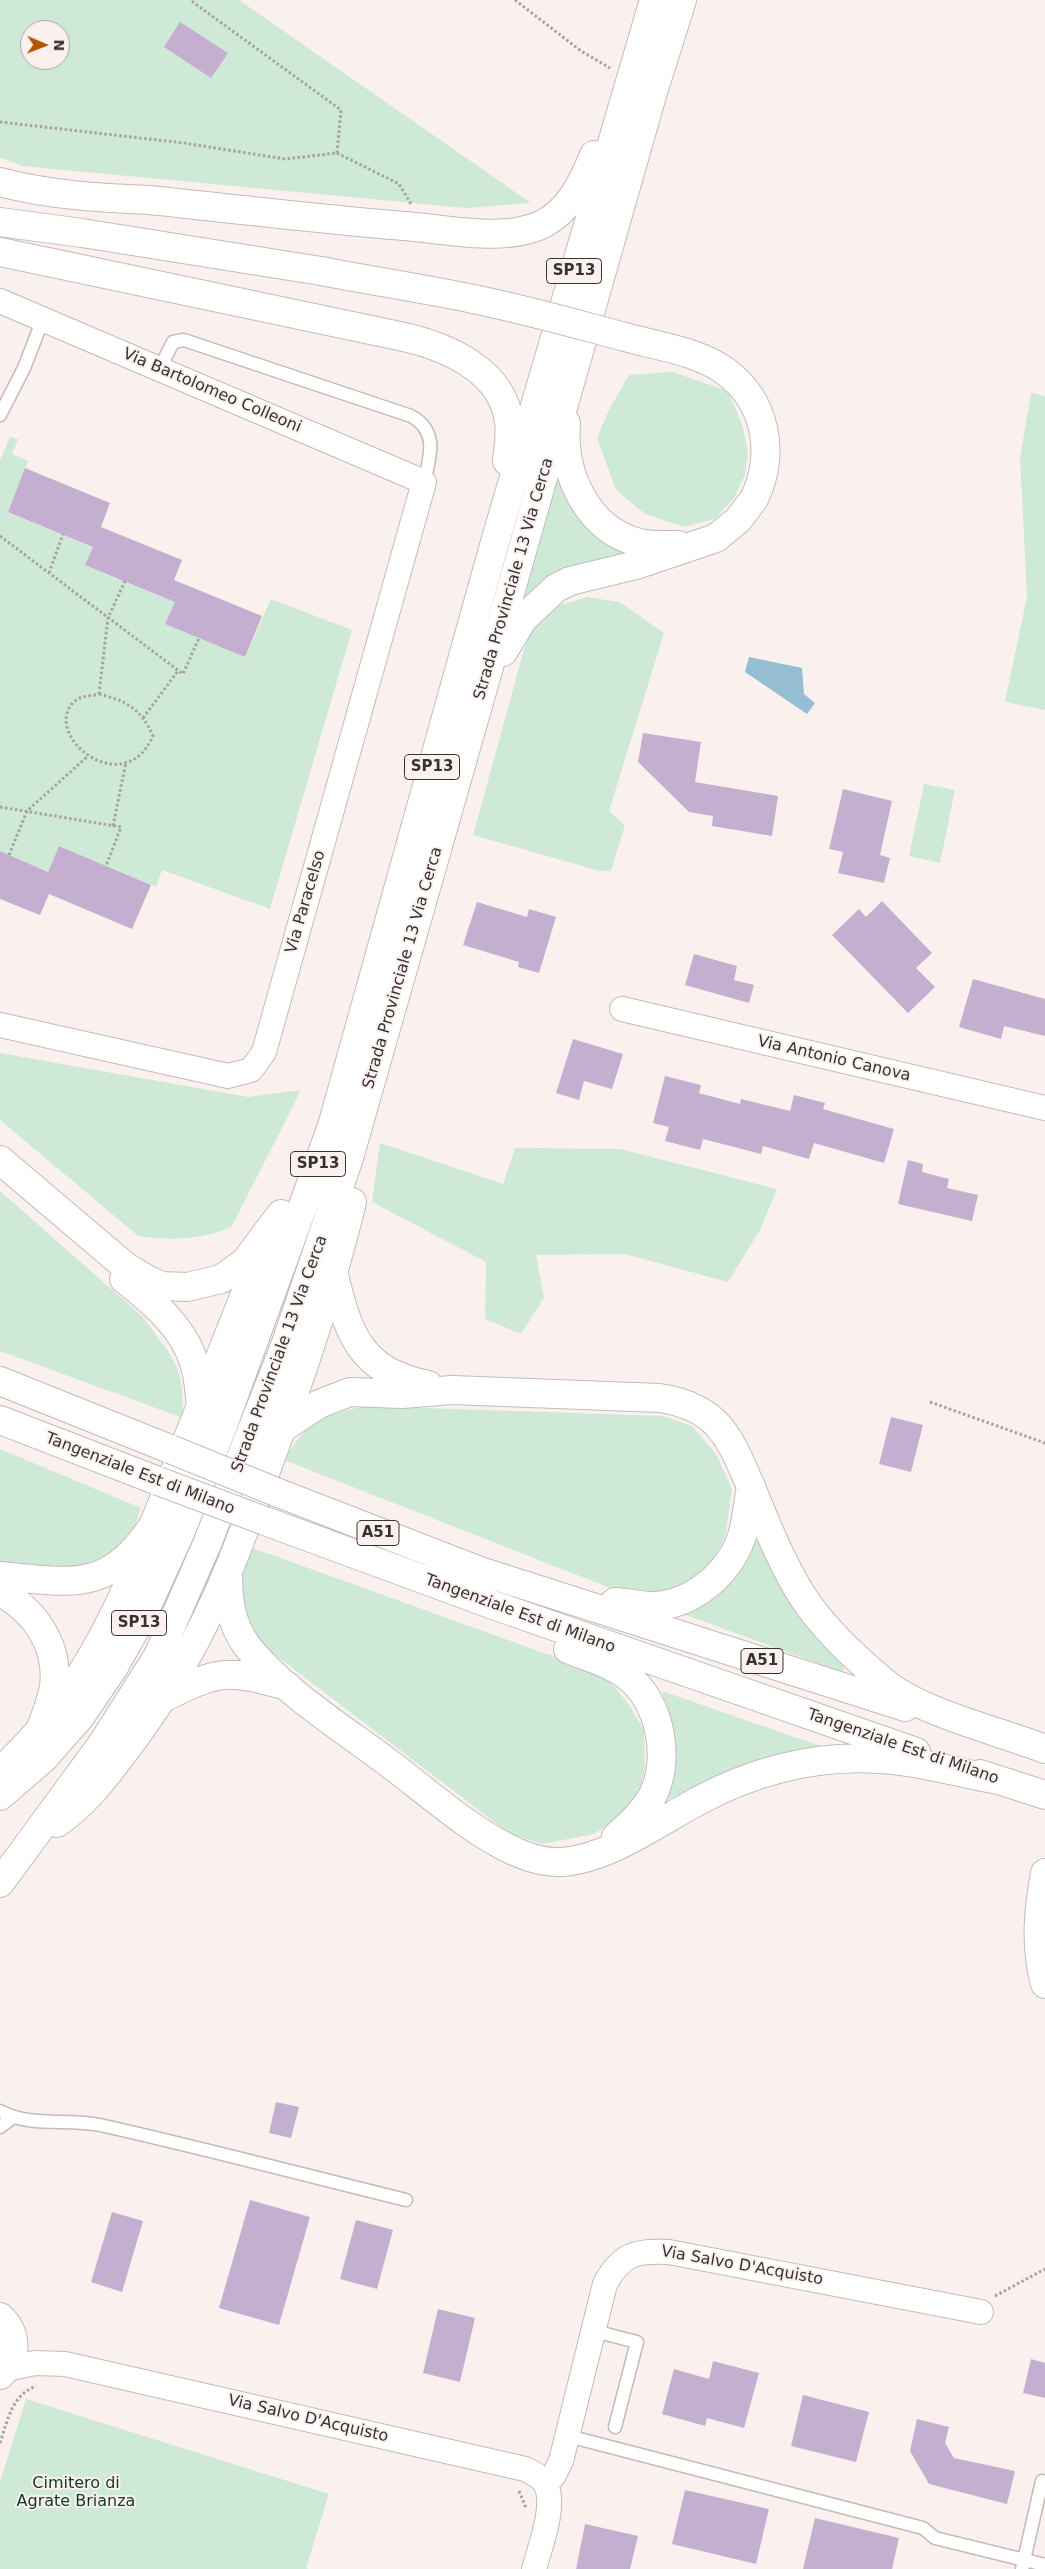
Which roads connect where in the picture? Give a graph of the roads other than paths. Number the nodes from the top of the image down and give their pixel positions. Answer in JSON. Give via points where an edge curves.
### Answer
{"nodes":[{"id":1,"x":654,"y":0,"type":"edge"},
{"id":2,"x":682,"y":0,"type":"edge"},
{"id":3,"x":0,"y":182,"type":"edge"},
{"id":4,"x":0,"y":207,"type":"edge"},
{"id":5,"x":0,"y":222,"type":"edge"},
{"id":6,"x":82,"y":232,"type":"junction"},
{"id":7,"x":0,"y":252,"type":"edge"},
{"id":8,"x":0,"y":300,"type":"edge"},
{"id":9,"x":43,"y":319,"type":"junction"},
{"id":10,"x":160,"y":368,"type":"junction"},
{"id":11,"x":573,"y":373,"type":"junction"},
{"id":12,"x":0,"y":415,"type":"edge"},
{"id":13,"x":424,"y":482,"type":"junction"},
{"id":14,"x":495,"y":542,"type":"junction"},
{"id":15,"x":702,"y":543,"type":"junction"},
{"id":16,"x":482,"y":690,"type":"junction"},
{"id":17,"x":369,"y":992,"type":"junction"},
{"id":18,"x":622,"y":1009,"type":"dead end"},
{"id":19,"x":0,"y":1025,"type":"edge"},
{"id":20,"x":378,"y":1055,"type":"junction"},
{"id":21,"x":1045,"y":1108,"type":"edge"},
{"id":22,"x":0,"y":1160,"type":"edge"},
{"id":23,"x":0,"y":1175,"type":"edge"},
{"id":24,"x":281,"y":1214,"type":"junction"},
{"id":25,"x":334,"y":1275,"type":"junction"},
{"id":26,"x":0,"y":1381,"type":"edge"},
{"id":27,"x":452,"y":1390,"type":"junction"},
{"id":28,"x":201,"y":1405,"type":"junction"},
{"id":29,"x":0,"y":1420,"type":"edge"},
{"id":30,"x":281,"y":1429,"type":"junction"},
{"id":31,"x":751,"y":1486,"type":"junction"},
{"id":32,"x":156,"y":1521,"type":"junction"},
{"id":33,"x":228,"y":1571,"type":"junction"},
{"id":34,"x":480,"y":1571,"type":"junction"},
{"id":35,"x":0,"y":1576,"type":"edge"},
{"id":36,"x":0,"y":1592,"type":"edge"},
{"id":37,"x":496,"y":1606,"type":"junction"},
{"id":38,"x":288,"y":1686,"type":"junction"},
{"id":39,"x":163,"y":1698,"type":"junction"},
{"id":40,"x":40,"y":1730,"type":"junction"},
{"id":41,"x":1045,"y":1750,"type":"edge"},
{"id":42,"x":0,"y":1771,"type":"edge"},
{"id":43,"x":998,"y":1780,"type":"junction"},
{"id":44,"x":0,"y":1796,"type":"edge"},
{"id":45,"x":1045,"y":1796,"type":"edge"},
{"id":46,"x":31,"y":1840,"type":"junction"},
{"id":47,"x":600,"y":1852,"type":"junction"},
{"id":48,"x":1045,"y":1873,"type":"edge"},
{"id":49,"x":0,"y":1883,"type":"edge"},
{"id":50,"x":1045,"y":1984,"type":"edge"},
{"id":51,"x":0,"y":2111,"type":"edge"},
{"id":52,"x":12,"y":2118,"type":"junction"},
{"id":53,"x":0,"y":2127,"type":"edge"},
{"id":54,"x":406,"y":2200,"type":"dead end"},
{"id":55,"x":987,"y":2305,"type":"road end"},
{"id":56,"x":6,"y":2325,"type":"edge"},
{"id":57,"x":594,"y":2330,"type":"junction"},
{"id":58,"x":66,"y":2364,"type":"junction"},
{"id":59,"x":2,"y":2373,"type":"edge"},
{"id":60,"x":615,"y":2427,"type":"dead end"},
{"id":61,"x":568,"y":2436,"type":"junction"},
{"id":62,"x":1042,"y":2481,"type":"dead end"},
{"id":63,"x":546,"y":2484,"type":"junction"},
{"id":64,"x":1023,"y":2564,"type":"edge"},
{"id":65,"x":1045,"y":2565,"type":"edge"},
{"id":66,"x":534,"y":2569,"type":"edge"}],
"edges":[{"from":1,"to":3,"type":"main road","via":[[584,179],[572,199],[555,216],[536,227],[509,233],[425,228],[77,194]]},
{"from":1,"to":14,"type":"main road","name":"Strada Provinciale 13 Via Cerca","number":"SP13"},
{"from":2,"to":11,"type":"main road","name":"Strada Provinciale 13 Via Cerca","number":"SP13"},
{"from":4,"to":6,"type":"main road"},
{"from":5,"to":6,"type":"main road"},
{"from":6,"to":15,"type":"main road","bridge":true,"via":[[321,271],[519,309],[681,352],[717,366],[734,378],[750,396],[765,432],[765,468],[754,499],[730,528]]},
{"from":7,"to":14,"type":"main road","via":[[404,337],[463,358],[491,383],[503,403],[509,423]]},
{"from":8,"to":9,"type":"street","name":"Via Bartolomeo Colleoni"},
{"from":9,"to":10,"type":"street","name":"Via Bartolomeo Colleoni"},
{"from":9,"to":12,"type":"lane","via":[[24,368]]},
{"from":10,"to":13,"type":"street","name":"Via Bartolomeo Colleoni"},
{"from":10,"to":13,"type":"lane","via":[[172,342],[184,340],[411,416],[423,425],[430,438],[432,451]]},
{"from":11,"to":15,"type":"main road","via":[[566,454],[574,482],[593,514],[616,533],[641,543]]},
{"from":11,"to":16,"type":"main road","name":"Strada Provinciale 13 Via Cerca","number":"SP13"},
{"from":13,"to":19,"type":"street","name":"Via Paracelso","via":[[264,1052],[251,1070],[228,1076]]},
{"from":14,"to":17,"type":"main road","name":"Strada Provinciale 13 Via Cerca","number":"SP13"},
{"from":15,"to":16,"type":"main road","via":[[636,565],[570,581],[556,588],[523,618]]},
{"from":16,"to":20,"type":"main road","name":"Strada Provinciale 13 Via Cerca","number":"SP13"},
{"from":17,"to":24,"type":"main road","via":[[320,1123]]},
{"from":17,"to":44,"type":"main road","name":"Strada Provinciale 13 Via Cerca","number":"SP13","via":[[332,1126],[222,1428],[149,1602],[124,1650],[80,1717],[43,1759]]},
{"from":18,"to":21,"type":"street","name":"Via Antonio Canova"},
{"from":20,"to":25,"type":"main road","via":[[354,1192]]},
{"from":20,"to":46,"type":"main road","name":"Strada Provinciale 13 Via Cerca","number":"SP13","via":[[336,1199],[286,1343],[175,1622],[125,1711]]},
{"from":22,"to":24,"type":"main road","via":[[125,1266],[162,1286],[187,1287],[221,1279],[245,1262]]},
{"from":23,"to":28,"type":"main road","via":[[163,1313],[178,1331],[192,1357]]},
{"from":24,"to":28,"type":"main road","via":[[253,1274]]},
{"from":25,"to":27,"type":"main road","via":[[348,1325],[372,1361],[404,1380]]},
{"from":25,"to":30,"type":"main road"},
{"from":26,"to":34,"type":"main road","name":"Tangenziale Est di Milano","number":"A51","bridge":true},
{"from":27,"to":30,"type":"main road","via":[[342,1394],[319,1404]]},
{"from":27,"to":31,"type":"main road","via":[[660,1398],[689,1405],[705,1414],[725,1433]]},
{"from":28,"to":32,"type":"main road"},
{"from":29,"to":37,"type":"main road","name":"Tangenziale Est di Milano","number":"A51","bridge":true},
{"from":30,"to":33,"type":"main road"},
{"from":31,"to":34,"type":"main road","via":[[742,1536],[729,1562],[703,1588],[671,1603],[651,1606],[606,1600]]},
{"from":31,"to":41,"type":"main road","via":[[803,1597],[826,1626],[886,1684],[920,1704]]},
{"from":32,"to":35,"type":"main road","via":[[130,1557],[87,1580],[64,1582]]},
{"from":32,"to":40,"type":"main road","via":[[126,1595],[99,1646],[81,1676]]},
{"from":33,"to":38,"type":"main road","via":[[228,1602],[239,1633],[255,1655]]},
{"from":33,"to":39,"type":"main road","via":[[203,1626]]},
{"from":34,"to":41,"type":"main road","name":"Tangenziale Est di Milano","number":"A51"},
{"from":36,"to":40,"type":"main road","via":[[34,1619],[52,1656],[52,1694]]},
{"from":37,"to":43,"type":"main road","name":"Tangenziale Est di Milano","number":"A51"},
{"from":37,"to":47,"type":"main road","via":[[522,1631],[626,1675],[639,1687],[654,1714],[662,1746],[659,1779],[653,1795],[639,1816]]},
{"from":38,"to":39,"type":"main road","via":[[240,1674],[216,1675]]},
{"from":38,"to":47,"type":"main road","via":[[484,1835],[514,1851],[531,1858],[562,1862]]},
{"from":39,"to":46,"type":"main road","via":[[95,1789],[74,1811]]},
{"from":40,"to":42,"type":"main road"},
{"from":43,"to":45,"type":"main road","name":"Tangenziale Est di Milano","number":"A51"},
{"from":43,"to":47,"type":"main road","via":[[879,1759],[827,1760],[789,1766],[722,1788],[642,1833]]},
{"from":46,"to":49,"type":"main road","name":"Strada Provinciale 13 Via Cerca","number":"SP13"},
{"from":48,"to":50,"type":"main road","via":[[1038,1924],[1038,1950]]},
{"from":51,"to":52,"type":"lane"},
{"from":52,"to":53,"type":"lane"},
{"from":52,"to":54,"type":"lane","via":[[99,2125]]},
{"from":55,"to":57,"type":"street","name":"Via Salvo D'Acquisto","via":[[648,2251],[631,2255],[613,2269],[605,2284]]},
{"from":56,"to":58,"type":"street","name":"Via Salvo D'Acquisto","via":[[24,2345]]},
{"from":56,"to":59,"type":"main road","via":[[13,2356]]},
{"from":57,"to":60,"type":"lane","via":[[637,2342]]},
{"from":57,"to":61,"type":"street","name":"Via Salvo D'Acquisto"},
{"from":58,"to":59,"type":"street","name":"Via Salvo D'Acquisto","via":[[35,2363]]},
{"from":58,"to":63,"type":"street","name":"Via Salvo D'Acquisto","via":[[512,2465],[538,2476]]},
{"from":61,"to":63,"type":"street","name":"Via Salvo D'Acquisto","via":[[561,2462]]},
{"from":61,"to":64,"type":"lane","via":[[923,2528],[935,2538]]},
{"from":62,"to":64,"type":"lane"},
{"from":63,"to":66,"type":"street","via":[[550,2496],[548,2512]]},
{"from":64,"to":65,"type":"lane"}]}
